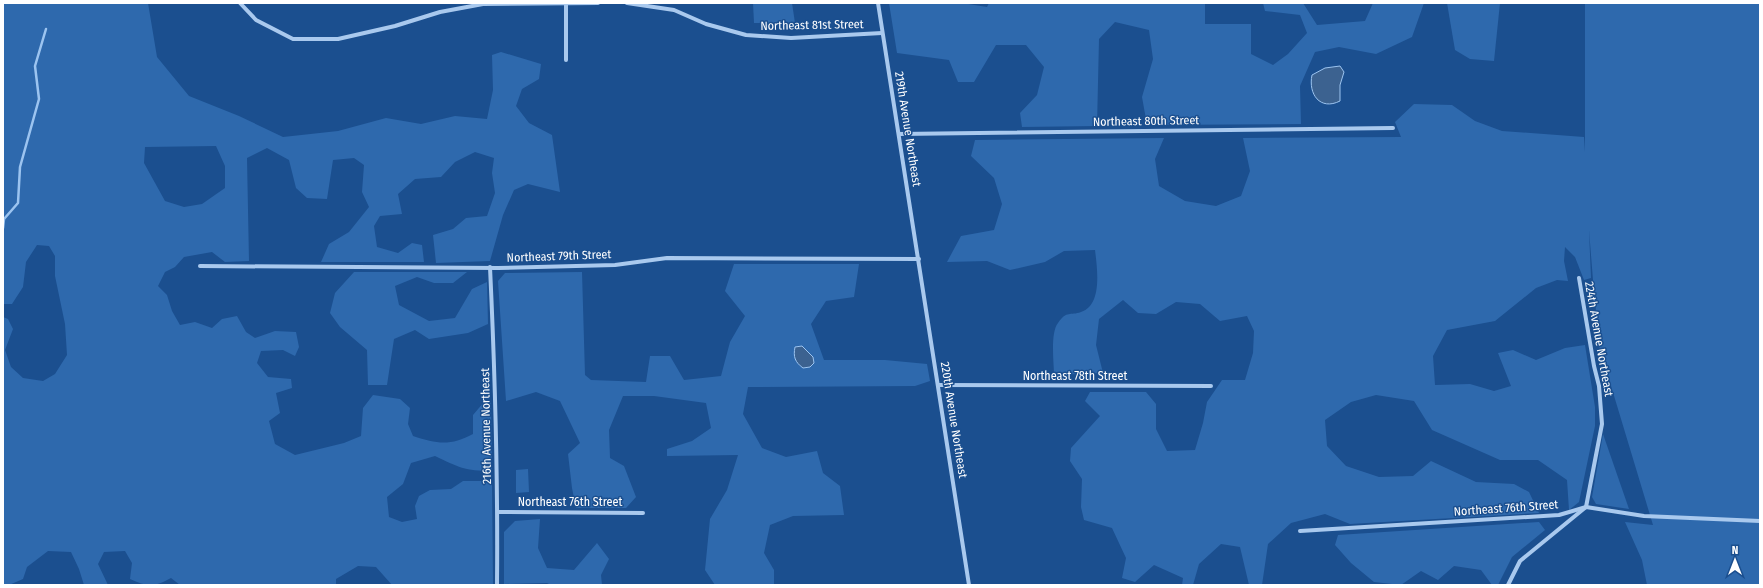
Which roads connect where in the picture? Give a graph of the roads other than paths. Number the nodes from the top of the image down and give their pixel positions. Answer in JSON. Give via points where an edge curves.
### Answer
{"nodes":[{"id":1,"x":240,"y":3,"type":"edge"},
{"id":2,"x":566,"y":3,"type":"edge"},
{"id":3,"x":598,"y":3,"type":"edge"},
{"id":4,"x":627,"y":3,"type":"edge"},
{"id":5,"x":878,"y":3,"type":"edge"},
{"id":6,"x":882,"y":33,"type":"junction"},
{"id":7,"x":566,"y":60,"type":"dead end"},
{"id":8,"x":1393,"y":128,"type":"dead end"},
{"id":9,"x":899,"y":134,"type":"junction"},
{"id":10,"x":919,"y":259,"type":"junction"},
{"id":11,"x":200,"y":266,"type":"dead end"},
{"id":12,"x":490,"y":267,"type":"junction"},
{"id":13,"x":1579,"y":278,"type":"dead end"},
{"id":14,"x":939,"y":385,"type":"junction"},
{"id":15,"x":1211,"y":386,"type":"dead end"},
{"id":16,"x":1586,"y":507,"type":"junction"},
{"id":17,"x":498,"y":512,"type":"junction"},
{"id":18,"x":643,"y":512,"type":"dead end"},
{"id":19,"x":1760,"y":521,"type":"edge"},
{"id":20,"x":1300,"y":531,"type":"dead end"},
{"id":21,"x":497,"y":585,"type":"edge"},
{"id":22,"x":969,"y":585,"type":"edge"},
{"id":23,"x":1508,"y":585,"type":"edge"}],
"edges":[{"from":1,"to":2,"type":"street","via":[[256,20],[293,39],[338,39],[395,26],[440,12],[483,4]]},
{"from":2,"to":3,"type":"street"},
{"from":2,"to":7,"type":"street"},
{"from":4,"to":6,"type":"street","name":"Northeast 81st Street","via":[[674,10],[706,24],[746,36],[791,38]]},
{"from":5,"to":6,"type":"street","name":"219th Avenue Northeast"},
{"from":6,"to":9,"type":"street","name":"219th Avenue Northeast"},
{"from":8,"to":9,"type":"street","name":"Northeast 80th Street"},
{"from":9,"to":10,"type":"street","name":"219th Avenue Northeast"},
{"from":10,"to":12,"type":"street","name":"Northeast 79th Street","via":[[667,258],[615,265]]},
{"from":10,"to":14,"type":"street","name":"220th Avenue Northeast"},
{"from":11,"to":12,"type":"street","name":"Northeast 79th Street"},
{"from":12,"to":17,"type":"street","name":"216th Avenue Northeast"},
{"from":13,"to":16,"type":"street","name":"224th Avenue Northeast","via":[[1599,386],[1602,424]]},
{"from":14,"to":15,"type":"street","name":"Northeast 78th Street"},
{"from":14,"to":22,"type":"street","name":"220th Avenue Northeast"},
{"from":16,"to":19,"type":"street","name":"Northeast 76th Street","via":[[1644,516]]},
{"from":16,"to":20,"type":"street","name":"Northeast 76th Street","via":[[1559,515]]},
{"from":16,"to":23,"type":"street","via":[[1520,561]]},
{"from":17,"to":18,"type":"street","name":"Northeast 76th Street"},
{"from":17,"to":21,"type":"street","name":"216th Avenue Northeast"}]}
